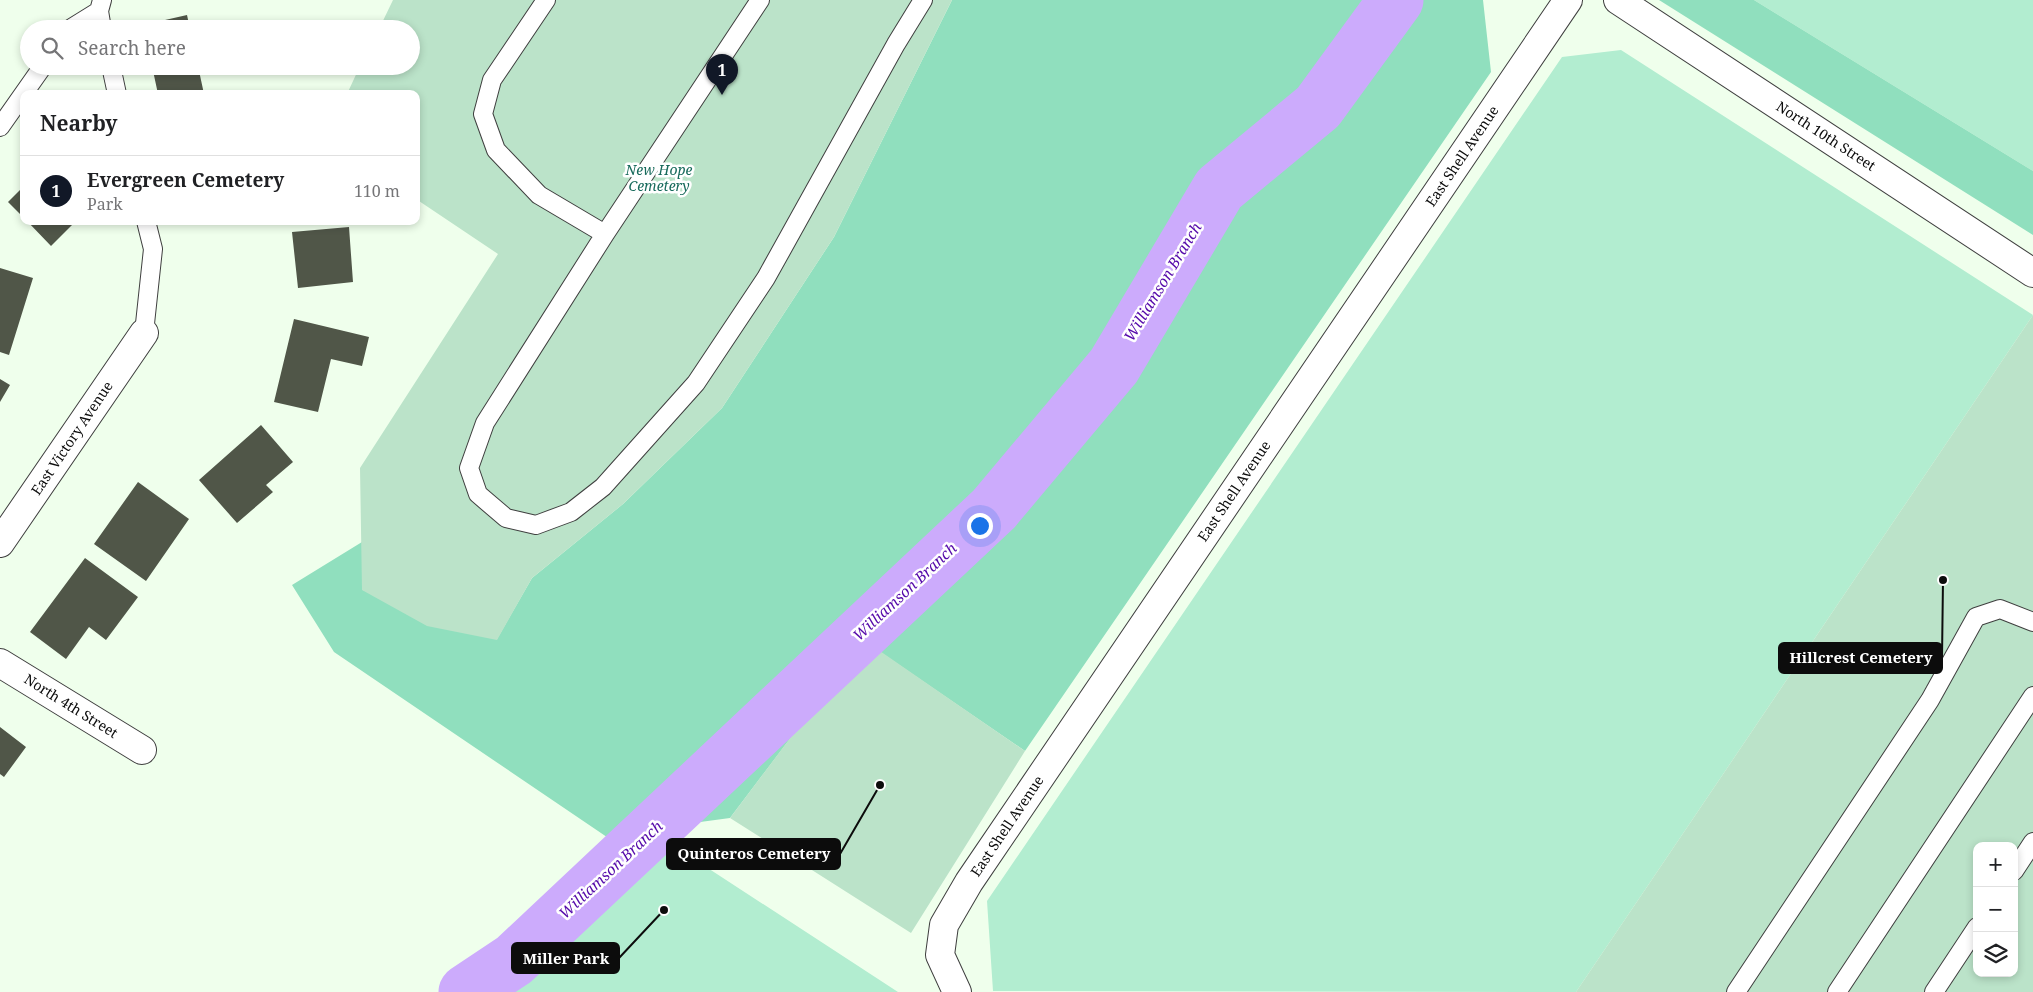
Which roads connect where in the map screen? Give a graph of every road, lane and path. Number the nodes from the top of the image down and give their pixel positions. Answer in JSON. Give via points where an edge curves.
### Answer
{"nodes":[{"id":1,"x":546,"y":0,"type":"edge"},
{"id":2,"x":760,"y":0,"type":"edge"},
{"id":3,"x":923,"y":0,"type":"edge"},
{"id":4,"x":1568,"y":0,"type":"edge"},
{"id":5,"x":1618,"y":0,"type":"edge"},
{"id":6,"x":100,"y":6,"type":"edge"},
{"id":7,"x":82,"y":20,"type":"edge"},
{"id":8,"x":101,"y":20,"type":"edge"},
{"id":9,"x":37,"y":75,"type":"edge"},
{"id":10,"x":113,"y":75,"type":"edge"},
{"id":11,"x":26,"y":90,"type":"edge"},
{"id":12,"x":116,"y":90,"type":"edge"},
{"id":13,"x":20,"y":99,"type":"edge"},
{"id":14,"x":0,"y":127,"type":"edge"},
{"id":15,"x":147,"y":225,"type":"edge"},
{"id":16,"x":605,"y":234,"type":"junction"},
{"id":17,"x":2033,"y":273,"type":"edge"},
{"id":18,"x":144,"y":333,"type":"joint"},
{"id":19,"x":0,"y":543,"type":"edge"},
{"id":20,"x":2033,"y":622,"type":"edge"},
{"id":21,"x":0,"y":663,"type":"edge"},
{"id":22,"x":2033,"y":696,"type":"edge"},
{"id":23,"x":142,"y":750,"type":"dead end"},
{"id":24,"x":2033,"y":842,"type":"edge"},
{"id":25,"x":2018,"y":864,"type":"edge"},
{"id":26,"x":1974,"y":932,"type":"edge"},
{"id":27,"x":957,"y":992,"type":"edge"},
{"id":28,"x":1736,"y":992,"type":"edge"},
{"id":29,"x":1837,"y":992,"type":"edge"},
{"id":30,"x":1934,"y":992,"type":"edge"}],
"edges":[{"from":1,"to":16,"type":"lane","via":[[492,80],[482,114],[496,150],[539,195]]},
{"from":2,"to":16,"type":"lane"},
{"from":3,"to":16,"type":"lane","via":[[766,278],[696,383],[603,487],[571,512],[536,525],[506,518],[478,494],[469,468],[485,423]]},
{"from":4,"to":27,"type":"street","name":"East Shell Avenue","via":[[969,882],[944,925],[940,955]]},
{"from":5,"to":17,"type":"street","name":"North 10th Street"},
{"from":6,"to":7,"type":"lane"},
{"from":6,"to":8,"type":"lane"},
{"from":9,"to":11,"type":"lane"},
{"from":10,"to":12,"type":"lane"},
{"from":13,"to":14,"type":"lane"},
{"from":15,"to":18,"type":"lane","via":[[153,249]]},
{"from":18,"to":19,"type":"street","name":"East Victory Avenue"},
{"from":20,"to":28,"type":"lane","via":[[2000,609],[1976,618],[1930,700]]},
{"from":21,"to":23,"type":"street","name":"North 4th Street"},
{"from":22,"to":29,"type":"lane"},
{"from":24,"to":25,"type":"lane"},
{"from":26,"to":30,"type":"lane"}]}
